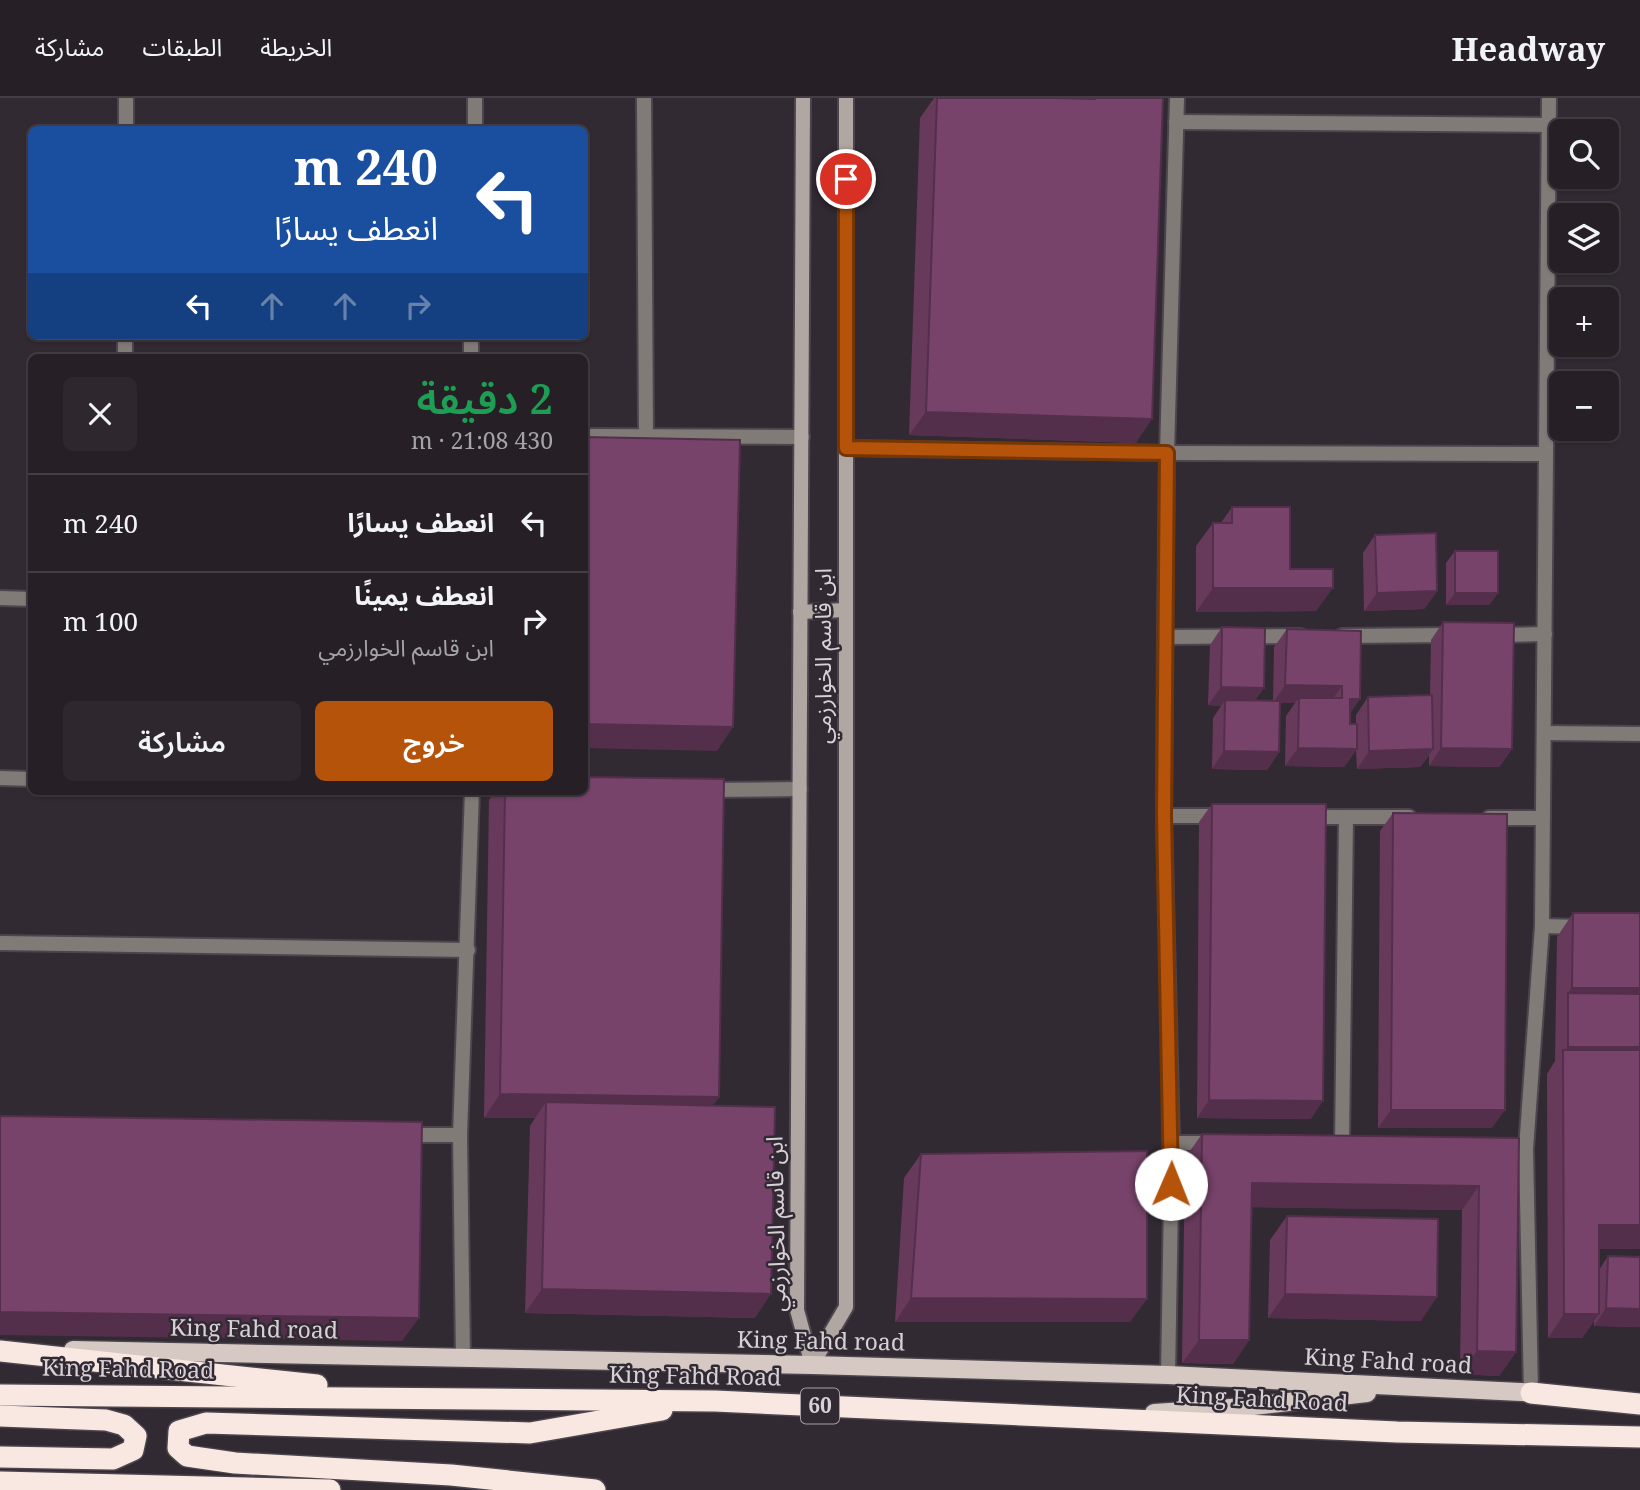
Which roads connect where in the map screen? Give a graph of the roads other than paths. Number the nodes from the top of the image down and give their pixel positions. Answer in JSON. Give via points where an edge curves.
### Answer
{"nodes":[{"id":1,"x":126,"y":98,"type":"edge"},
{"id":2,"x":475,"y":98,"type":"edge"},
{"id":3,"x":644,"y":98,"type":"edge"},
{"id":4,"x":803,"y":98,"type":"edge"},
{"id":5,"x":846,"y":98,"type":"edge"},
{"id":6,"x":1177,"y":98,"type":"edge"},
{"id":7,"x":1549,"y":98,"type":"edge"},
{"id":8,"x":1549,"y":119,"type":"edge"},
{"id":9,"x":1176,"y":122,"type":"junction"},
{"id":10,"x":1549,"y":125,"type":"joint"},
{"id":11,"x":126,"y":126,"type":"edge"},
{"id":12,"x":475,"y":126,"type":"edge"},
{"id":13,"x":588,"y":436,"type":"edge"},
{"id":14,"x":646,"y":436,"type":"junction"},
{"id":15,"x":802,"y":437,"type":"junction"},
{"id":16,"x":846,"y":448,"type":"junction"},
{"id":17,"x":1167,"y":453,"type":"junction"},
{"id":18,"x":1546,"y":454,"type":"junction"},
{"id":19,"x":0,"y":598,"type":"edge"},
{"id":20,"x":28,"y":599,"type":"edge"},
{"id":21,"x":846,"y":610,"type":"junction"},
{"id":22,"x":800,"y":612,"type":"junction"},
{"id":23,"x":1545,"y":634,"type":"junction"},
{"id":24,"x":1166,"y":638,"type":"junction"},
{"id":25,"x":1544,"y":733,"type":"junction"},
{"id":26,"x":1640,"y":734,"type":"edge"},
{"id":27,"x":0,"y":778,"type":"edge"},
{"id":28,"x":28,"y":779,"type":"edge"},
{"id":29,"x":800,"y":789,"type":"junction"},
{"id":30,"x":692,"y":790,"type":"edge"},
{"id":31,"x":472,"y":795,"type":"edge"},
{"id":32,"x":1164,"y":816,"type":"junction"},
{"id":33,"x":1234,"y":816,"type":"edge"},
{"id":34,"x":1290,"y":817,"type":"edge"},
{"id":35,"x":1346,"y":817,"type":"junction"},
{"id":36,"x":1425,"y":817,"type":"edge"},
{"id":37,"x":1478,"y":818,"type":"edge"},
{"id":38,"x":1543,"y":818,"type":"junction"},
{"id":39,"x":1542,"y":926,"type":"junction"},
{"id":40,"x":1598,"y":928,"type":"edge"},
{"id":41,"x":0,"y":943,"type":"edge"},
{"id":42,"x":468,"y":950,"type":"junction"},
{"id":43,"x":391,"y":1134,"type":"edge"},
{"id":44,"x":460,"y":1135,"type":"junction"},
{"id":45,"x":1172,"y":1143,"type":"junction"},
{"id":46,"x":1224,"y":1143,"type":"edge"},
{"id":47,"x":1342,"y":1144,"type":"edge"},
{"id":48,"x":0,"y":1350,"type":"edge"},
{"id":49,"x":463,"y":1357,"type":"junction"},
{"id":50,"x":813,"y":1365,"type":"junction"},
{"id":51,"x":1168,"y":1375,"type":"junction"},
{"id":52,"x":1419,"y":1387,"type":"junction"},
{"id":53,"x":1531,"y":1393,"type":"junction"},
{"id":54,"x":1640,"y":1393,"type":"edge"},
{"id":55,"x":0,"y":1395,"type":"edge"},
{"id":56,"x":438,"y":1398,"type":"junction"},
{"id":57,"x":715,"y":1401,"type":"junction"},
{"id":58,"x":1640,"y":1404,"type":"edge"},
{"id":59,"x":0,"y":1416,"type":"edge"},
{"id":60,"x":1083,"y":1418,"type":"junction"},
{"id":61,"x":1640,"y":1437,"type":"edge"},
{"id":62,"x":0,"y":1457,"type":"edge"},
{"id":63,"x":0,"y":1482,"type":"edge"},
{"id":64,"x":330,"y":1490,"type":"edge"},
{"id":65,"x":595,"y":1490,"type":"edge"}],
"edges":[{"from":1,"to":11,"type":"street"},
{"from":2,"to":12,"type":"street"},
{"from":3,"to":14,"type":"street"},
{"from":4,"to":15,"type":"street","name":"ابن قاسم الخوارزمي"},
{"from":5,"to":16,"type":"street","name":"ابن قاسم الخوارزمي"},
{"from":6,"to":9,"type":"street"},
{"from":7,"to":8,"type":"street"},
{"from":9,"to":10,"type":"street"},
{"from":9,"to":17,"type":"street"},
{"from":10,"to":18,"type":"street"},
{"from":13,"to":14,"type":"street"},
{"from":14,"to":15,"type":"street"},
{"from":15,"to":22,"type":"street","name":"ابن قاسم الخوارزمي"},
{"from":16,"to":17,"type":"street"},
{"from":16,"to":21,"type":"street","name":"ابن قاسم الخوارزمي"},
{"from":17,"to":18,"type":"street"},
{"from":17,"to":24,"type":"street"},
{"from":18,"to":23,"type":"street"},
{"from":19,"to":20,"type":"street"},
{"from":21,"to":22,"type":"street"},
{"from":21,"to":50,"type":"street","name":"ابن قاسم الخوارزمي","via":[[846,1307]]},
{"from":22,"to":29,"type":"street","name":"ابن قاسم الخوارزمي"},
{"from":23,"to":24,"type":"street"},
{"from":23,"to":25,"type":"street"},
{"from":24,"to":32,"type":"street"},
{"from":25,"to":26,"type":"street"},
{"from":25,"to":38,"type":"street"},
{"from":27,"to":28,"type":"street"},
{"from":29,"to":30,"type":"street"},
{"from":29,"to":50,"type":"street","name":"ابن قاسم الخوارزمي","via":[[797,1310]]},
{"from":31,"to":42,"type":"street"},
{"from":32,"to":33,"type":"street"},
{"from":32,"to":45,"type":"street"},
{"from":34,"to":35,"type":"street"},
{"from":35,"to":36,"type":"street"},
{"from":35,"to":47,"type":"street"},
{"from":37,"to":38,"type":"street"},
{"from":38,"to":39,"type":"street"},
{"from":39,"to":40,"type":"street"},
{"from":39,"to":53,"type":"street","via":[[1519,1149]]},
{"from":41,"to":42,"type":"street"},
{"from":42,"to":44,"type":"street"},
{"from":43,"to":44,"type":"street"},
{"from":44,"to":49,"type":"street"},
{"from":45,"to":46,"type":"street"},
{"from":45,"to":51,"type":"street"},
{"from":48,"to":49,"type":"main road","name":"King Fahd road"},
{"from":48,"to":56,"type":"highway"},
{"from":49,"to":50,"type":"main road","name":"King Fahd road"},
{"from":50,"to":51,"type":"main road","name":"King Fahd road"},
{"from":51,"to":52,"type":"main road","name":"King Fahd road"},
{"from":52,"to":53,"type":"main road","name":"King Fahd road"},
{"from":52,"to":60,"type":"main road","via":[[1245,1407]]},
{"from":53,"to":54,"type":"main road","name":"King Fahd road"},
{"from":53,"to":58,"type":"highway"},
{"from":55,"to":56,"type":"highway","name":"King Fahd Road","number":"60"},
{"from":56,"to":57,"type":"highway","name":"King Fahd Road","number":"60"},
{"from":57,"to":60,"type":"highway","name":"King Fahd Road","number":"60"},
{"from":57,"to":65,"type":"highway","via":[[530,1433],[206,1423],[179,1431],[178,1448],[187,1456],[235,1463],[451,1475]]},
{"from":59,"to":62,"type":"highway","via":[[106,1420],[124,1425],[136,1436],[133,1450],[113,1459]]},
{"from":60,"to":61,"type":"highway","name":"King Fahd Road","number":"60"},
{"from":63,"to":64,"type":"highway"}]}
